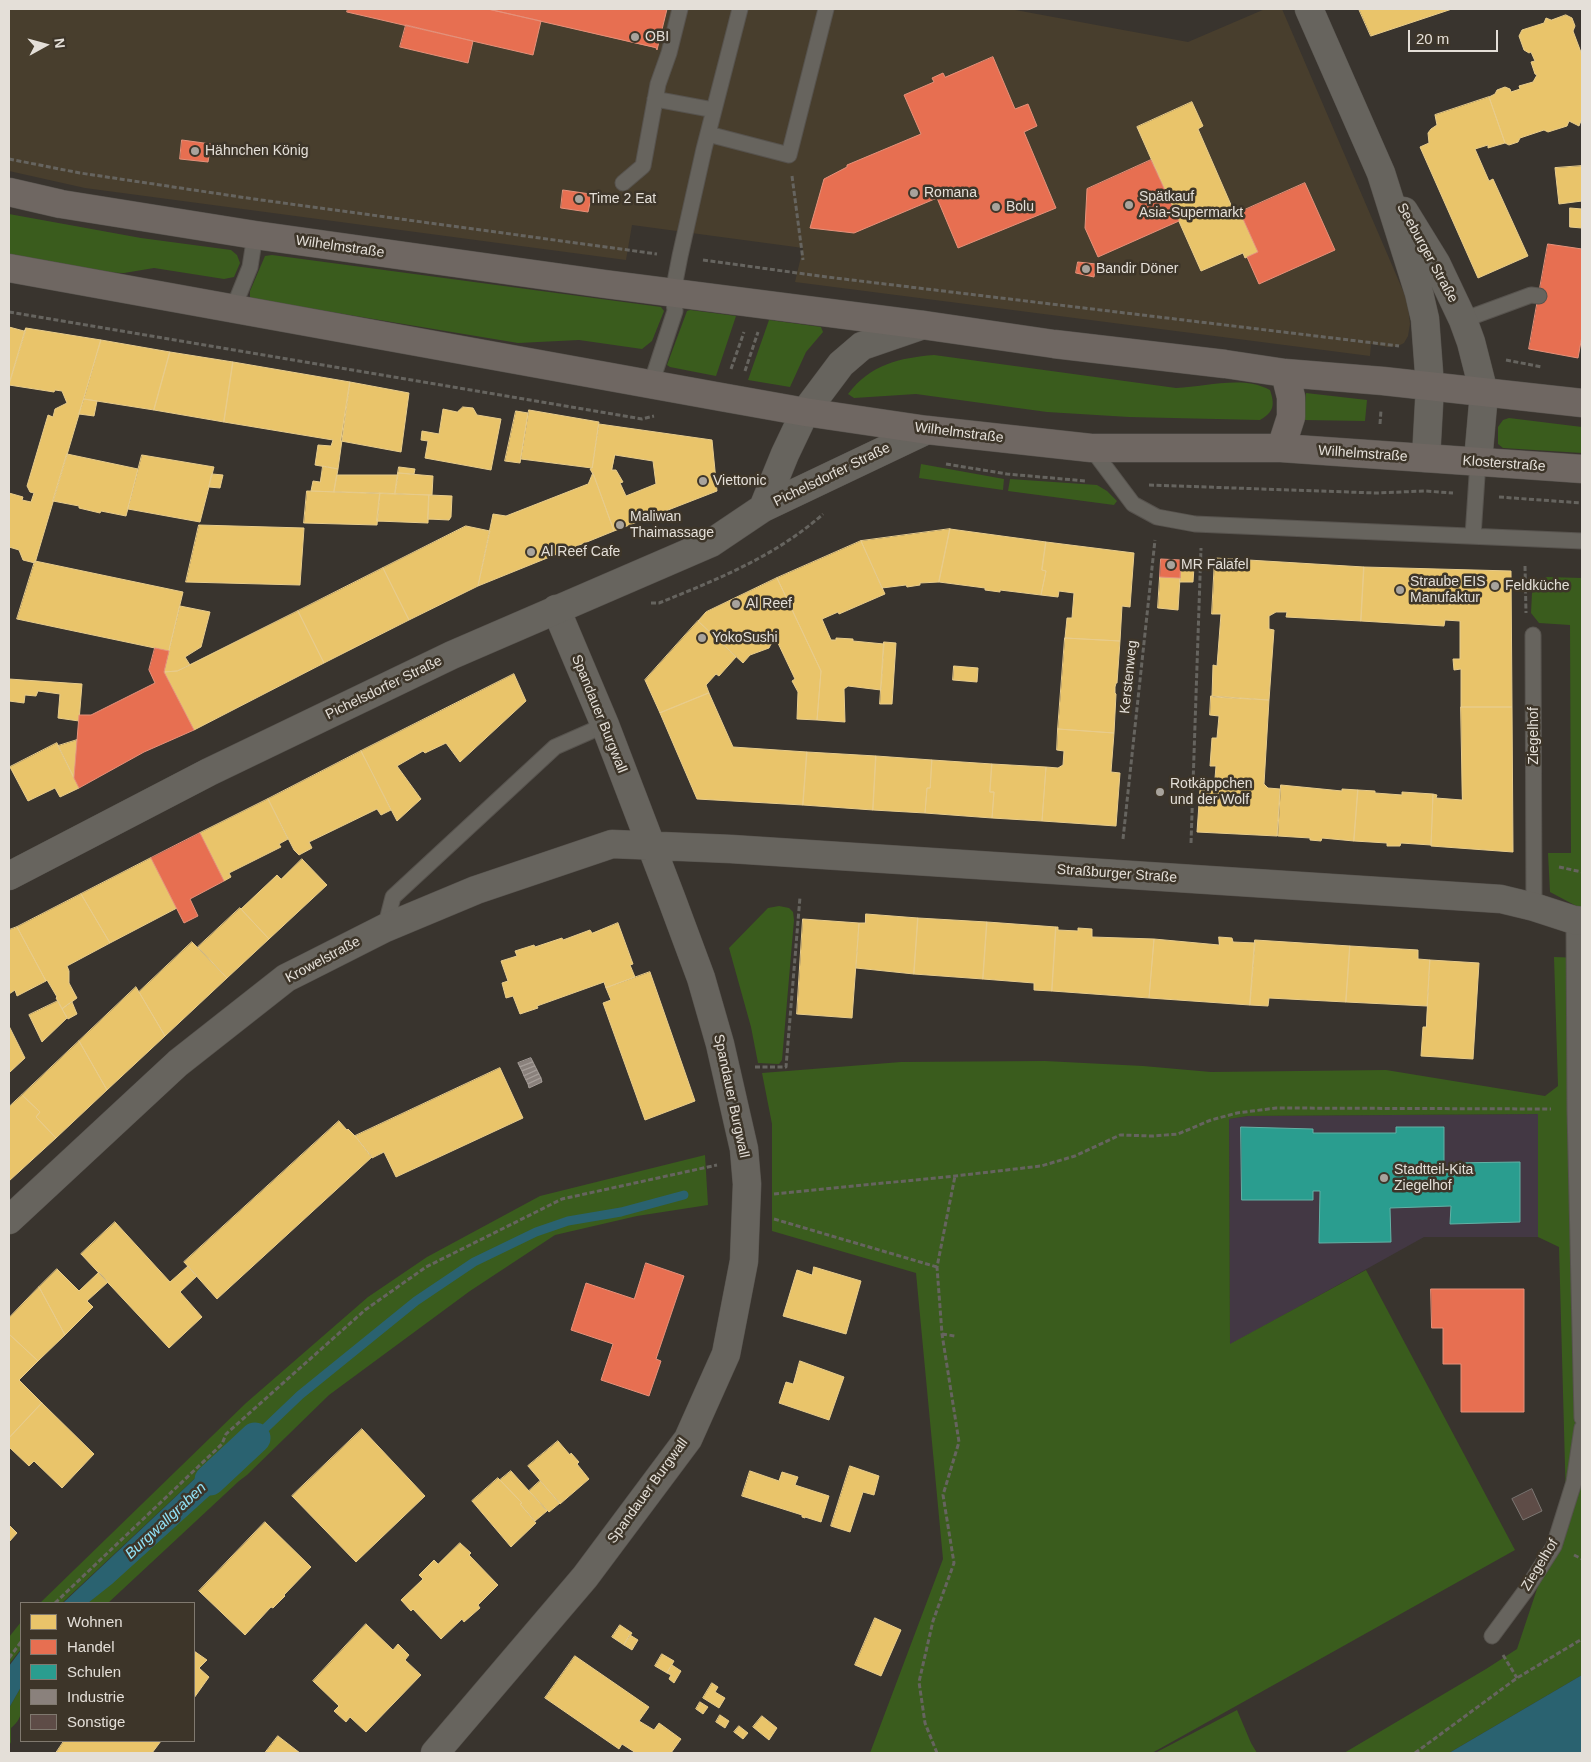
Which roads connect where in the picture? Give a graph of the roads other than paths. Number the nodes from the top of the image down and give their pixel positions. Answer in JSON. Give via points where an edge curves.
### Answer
{"nodes":[{"id":1,"x":680,"y":9,"type":"edge"},
{"id":2,"x":740,"y":9,"type":"edge"},
{"id":3,"x":826,"y":9,"type":"edge"},
{"id":4,"x":1309,"y":9,"type":"edge"},
{"id":5,"x":655,"y":99,"type":"junction"},
{"id":6,"x":714,"y":110,"type":"junction"},
{"id":7,"x":708,"y":134,"type":"junction"},
{"id":8,"x":1381,"y":174,"type":"junction"},
{"id":9,"x":623,"y":183,"type":"dead end"},
{"id":10,"x":9,"y":192,"type":"edge"},
{"id":11,"x":255,"y":235,"type":"junction"},
{"id":12,"x":9,"y":268,"type":"edge"},
{"id":13,"x":673,"y":292,"type":"junction"},
{"id":14,"x":1539,"y":296,"type":"dead end"},
{"id":15,"x":233,"y":309,"type":"junction"},
{"id":16,"x":1463,"y":320,"type":"junction"},
{"id":17,"x":923,"y":325,"type":"junction"},
{"id":18,"x":1285,"y":373,"type":"junction"},
{"id":19,"x":650,"y":384,"type":"junction"},
{"id":20,"x":1430,"y":386,"type":"junction"},
{"id":21,"x":1484,"y":393,"type":"junction"},
{"id":22,"x":1582,"y":403,"type":"edge"},
{"id":23,"x":805,"y":412,"type":"junction"},
{"id":24,"x":927,"y":430,"type":"junction"},
{"id":25,"x":1091,"y":448,"type":"junction"},
{"id":26,"x":1281,"y":448,"type":"junction"},
{"id":27,"x":1426,"y":458,"type":"junction"},
{"id":28,"x":1478,"y":461,"type":"junction"},
{"id":29,"x":1582,"y":470,"type":"edge"},
{"id":30,"x":763,"y":508,"type":"junction"},
{"id":31,"x":1473,"y":536,"type":"junction"},
{"id":32,"x":1582,"y":541,"type":"edge"},
{"id":33,"x":556,"y":609,"type":"junction"},
{"id":34,"x":1533,"y":635,"type":"road end"},
{"id":35,"x":605,"y":725,"type":"junction"},
{"id":36,"x":650,"y":845,"type":"junction"},
{"id":37,"x":9,"y":876,"type":"edge"},
{"id":38,"x":1534,"y":907,"type":"junction"},
{"id":39,"x":1578,"y":920,"type":"edge"},
{"id":40,"x":385,"y":928,"type":"junction"},
{"id":41,"x":9,"y":1220,"type":"edge"},
{"id":42,"x":1582,"y":1418,"type":"edge"},
{"id":43,"x":1582,"y":1428,"type":"edge"},
{"id":44,"x":1492,"y":1636,"type":"dead end"},
{"id":45,"x":435,"y":1753,"type":"edge"}],
"edges":[{"from":1,"to":5,"type":"lane"},
{"from":2,"to":6,"type":"lane"},
{"from":3,"to":7,"type":"lane","via":[[789,155]]},
{"from":4,"to":8,"type":"street","name":"Seeburger Straße"},
{"from":5,"to":6,"type":"lane"},
{"from":5,"to":9,"type":"lane","via":[[643,166]]},
{"from":6,"to":7,"type":"lane"},
{"from":7,"to":13,"type":"lane"},
{"from":8,"to":16,"type":"street","name":"Seeburger Straße","via":[[1436,263]]},
{"from":8,"to":20,"type":"street","name":"Seeburger Straße","via":[[1419,293],[1425,319]]},
{"from":10,"to":11,"type":"main road","name":"Wilhelmstraße","via":[[61,204]]},
{"from":11,"to":13,"type":"main road","name":"Wilhelmstraße"},
{"from":11,"to":15,"type":"lane","via":[[250,268]]},
{"from":12,"to":15,"type":"main road","name":"Wilhelmstraße"},
{"from":13,"to":17,"type":"main road","name":"Wilhelmstraße"},
{"from":13,"to":19,"type":"lane","via":[[675,312]]},
{"from":14,"to":16,"type":"lane","via":[[1531,295]]},
{"from":15,"to":19,"type":"main road","name":"Wilhelmstraße"},
{"from":16,"to":21,"type":"street","name":"Seeburger Straße"},
{"from":17,"to":18,"type":"main road","name":"Wilhelmstraße"},
{"from":17,"to":23,"type":"street","name":"Pichelsdorfer Straße","via":[[862,346],[841,364]]},
{"from":18,"to":20,"type":"main road","name":"Wilhelmstraße"},
{"from":18,"to":26,"type":"main road","via":[[1291,397],[1291,417]]},
{"from":19,"to":23,"type":"main road","name":"Wilhelmstraße"},
{"from":20,"to":21,"type":"main road"},
{"from":20,"to":27,"type":"street","name":"Wilhelmstraße"},
{"from":21,"to":22,"type":"main road"},
{"from":21,"to":28,"type":"street"},
{"from":23,"to":24,"type":"main road","name":"Wilhelmstraße"},
{"from":23,"to":30,"type":"street","name":"Pichelsdorfer Straße"},
{"from":24,"to":25,"type":"main road","name":"Wilhelmstraße"},
{"from":24,"to":30,"type":"street","name":"Pichelsdorfer Straße"},
{"from":25,"to":26,"type":"main road","name":"Wilhelmstraße"},
{"from":25,"to":31,"type":"lane","via":[[1133,504],[1157,517],[1195,524]]},
{"from":26,"to":27,"type":"main road","name":"Wilhelmstraße"},
{"from":27,"to":28,"type":"main road","name":"Klosterstraße"},
{"from":28,"to":29,"type":"main road","name":"Klosterstraße"},
{"from":28,"to":31,"type":"lane"},
{"from":30,"to":33,"type":"street","name":"Pichelsdorfer Straße","via":[[711,543]]},
{"from":31,"to":32,"type":"lane"},
{"from":33,"to":35,"type":"street","name":"Spandauer Burgwall"},
{"from":33,"to":37,"type":"street","name":"Pichelsdorfer Straße","via":[[452,655],[218,768]]},
{"from":34,"to":38,"type":"lane","name":"Ziegelhof"},
{"from":35,"to":36,"type":"street","name":"Spandauer Burgwall"},
{"from":35,"to":40,"type":"lane","via":[[555,747],[393,897]]},
{"from":36,"to":38,"type":"street","name":"Straßburger Straße","via":[[1501,899]]},
{"from":36,"to":40,"type":"street","name":"Krowelstraße","via":[[612,844],[488,886]]},
{"from":36,"to":45,"type":"street","name":"Spandauer Burgwall","via":[[701,978],[744,1149],[747,1184],[744,1262],[726,1354],[688,1439],[585,1577]]},
{"from":38,"to":39,"type":"street","name":"Straßburger Straße"},
{"from":39,"to":42,"type":"lane","via":[[1575,1110]]},
{"from":40,"to":41,"type":"street","name":"Krowelstraße","via":[[286,978],[178,1062]]},
{"from":43,"to":44,"type":"lane","name":"Ziegelhof","via":[[1574,1482],[1554,1546]]}]}
